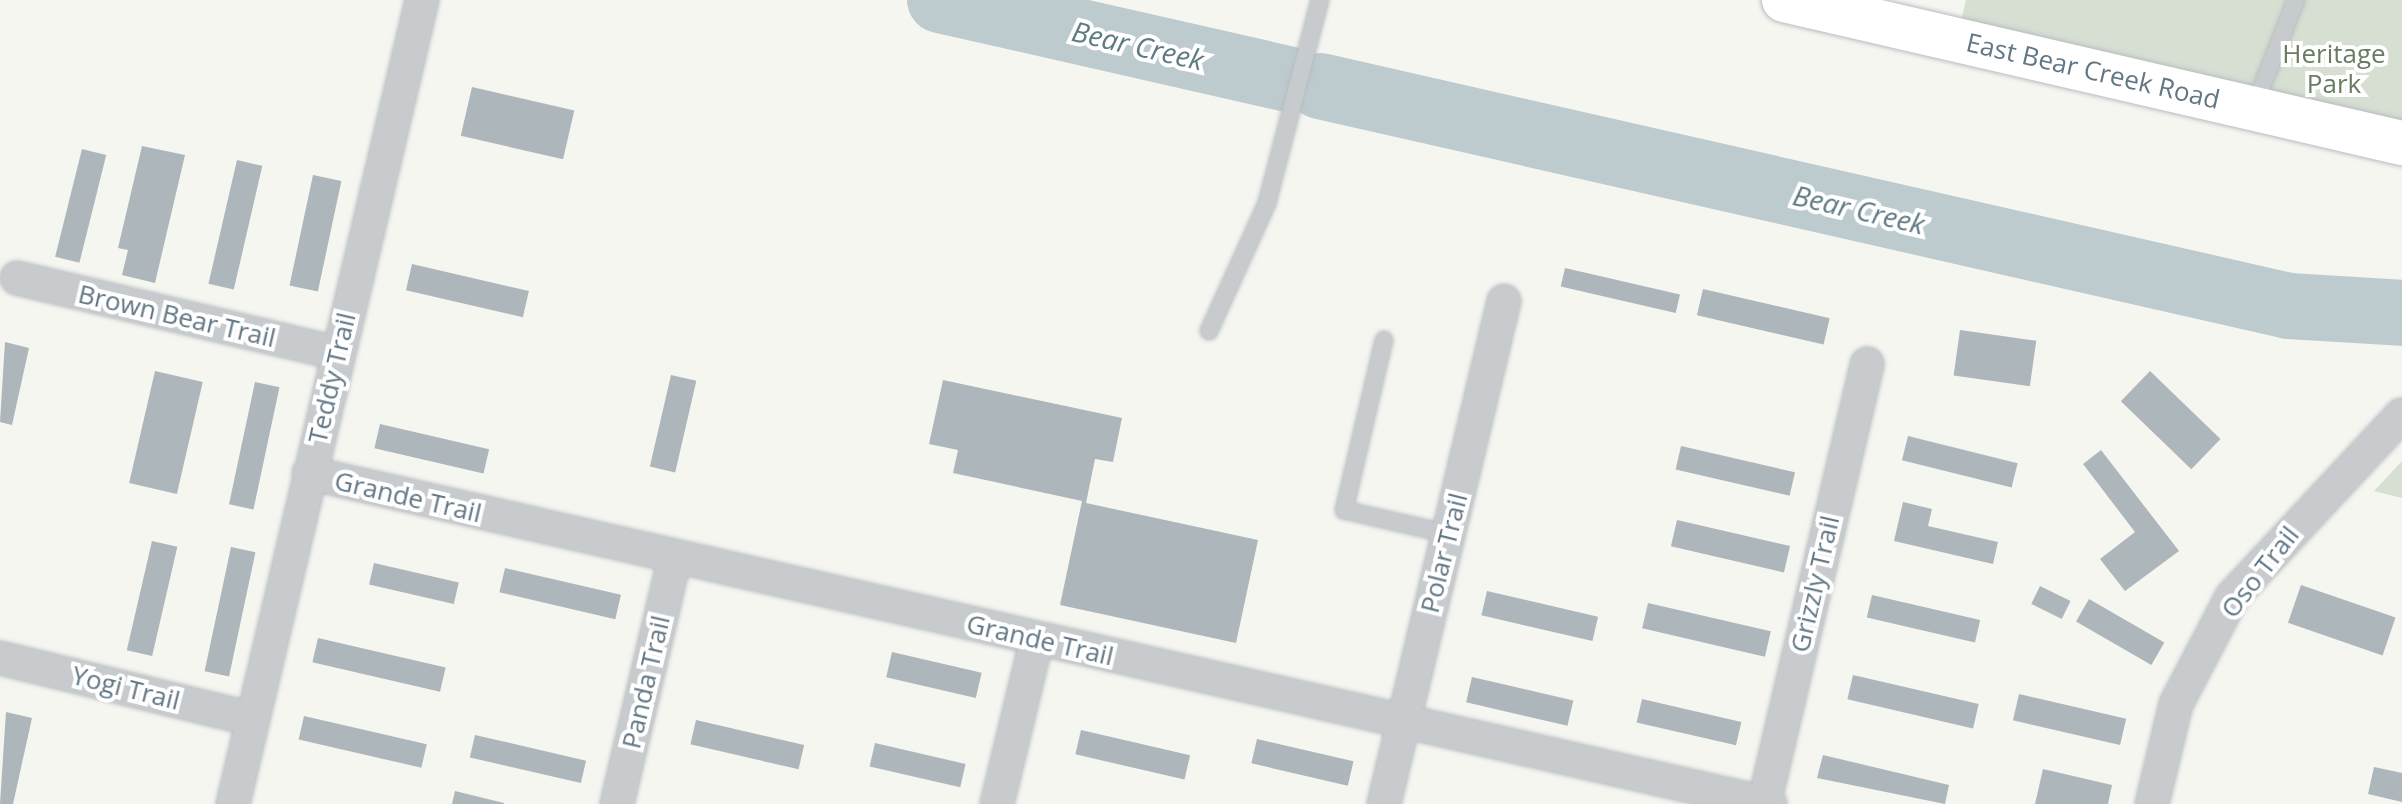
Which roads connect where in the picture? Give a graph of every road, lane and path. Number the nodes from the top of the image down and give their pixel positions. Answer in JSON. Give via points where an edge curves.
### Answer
{"nodes":[{"id":1,"x":422,"y":0,"type":"edge"},
{"id":2,"x":1320,"y":0,"type":"edge"},
{"id":3,"x":1784,"y":0,"type":"edge"},
{"id":4,"x":2296,"y":0,"type":"edge"},
{"id":5,"x":2253,"y":108,"type":"junction"},
{"id":6,"x":2402,"y":143,"type":"edge"},
{"id":7,"x":17,"y":278,"type":"dead end"},
{"id":8,"x":1504,"y":301,"type":"dead end"},
{"id":9,"x":1209,"y":331,"type":"dead end"},
{"id":10,"x":1384,"y":340,"type":"dead end"},
{"id":11,"x":338,"y":353,"type":"junction"},
{"id":12,"x":1867,"y":364,"type":"dead end"},
{"id":13,"x":2402,"y":415,"type":"edge"},
{"id":14,"x":309,"y":473,"type":"junction"},
{"id":15,"x":1449,"y":534,"type":"junction"},
{"id":16,"x":674,"y":561,"type":"junction"},
{"id":17,"x":1037,"y":639,"type":"junction"},
{"id":18,"x":0,"y":658,"type":"edge"},
{"id":19,"x":253,"y":719,"type":"junction"},
{"id":20,"x":1403,"y":724,"type":"junction"},
{"id":21,"x":233,"y":804,"type":"edge"},
{"id":22,"x":617,"y":804,"type":"edge"},
{"id":23,"x":997,"y":804,"type":"edge"},
{"id":24,"x":1384,"y":804,"type":"edge"},
{"id":25,"x":1766,"y":804,"type":"edge"},
{"id":26,"x":2152,"y":804,"type":"edge"}],
"edges":[{"from":1,"to":11,"type":"street","name":"Teddy Trail"},
{"from":2,"to":9,"type":"lane","via":[[1267,203]]},
{"from":3,"to":5,"type":"main road","name":"East Bear Creek Road"},
{"from":4,"to":5,"type":"lane"},
{"from":5,"to":6,"type":"main road","name":"East Bear Creek Road"},
{"from":7,"to":11,"type":"street","name":"Brown Bear Trail"},
{"from":8,"to":15,"type":"street","name":"Polar Trail"},
{"from":10,"to":15,"type":"lane","via":[[1344,510]]},
{"from":11,"to":14,"type":"street","name":"Teddy Trail"},
{"from":12,"to":25,"type":"street","name":"Grizzly Trail"},
{"from":13,"to":26,"type":"street","name":"Oso Trail","via":[[2232,597],[2176,704]]},
{"from":14,"to":16,"type":"street","name":"Grande Trail"},
{"from":14,"to":19,"type":"street","name":"Teddy Trail"},
{"from":15,"to":20,"type":"street","name":"Polar Trail"},
{"from":16,"to":17,"type":"street","name":"Grande Trail"},
{"from":16,"to":22,"type":"street","name":"Panda Trail"},
{"from":17,"to":20,"type":"street","name":"Grande Trail"},
{"from":17,"to":23,"type":"street"},
{"from":18,"to":19,"type":"street","name":"Yogi Trail"},
{"from":19,"to":21,"type":"street","name":"Teddy Trail"},
{"from":20,"to":24,"type":"street","name":"Polar Trail"},
{"from":20,"to":25,"type":"street","name":"Grande Trail"}]}
